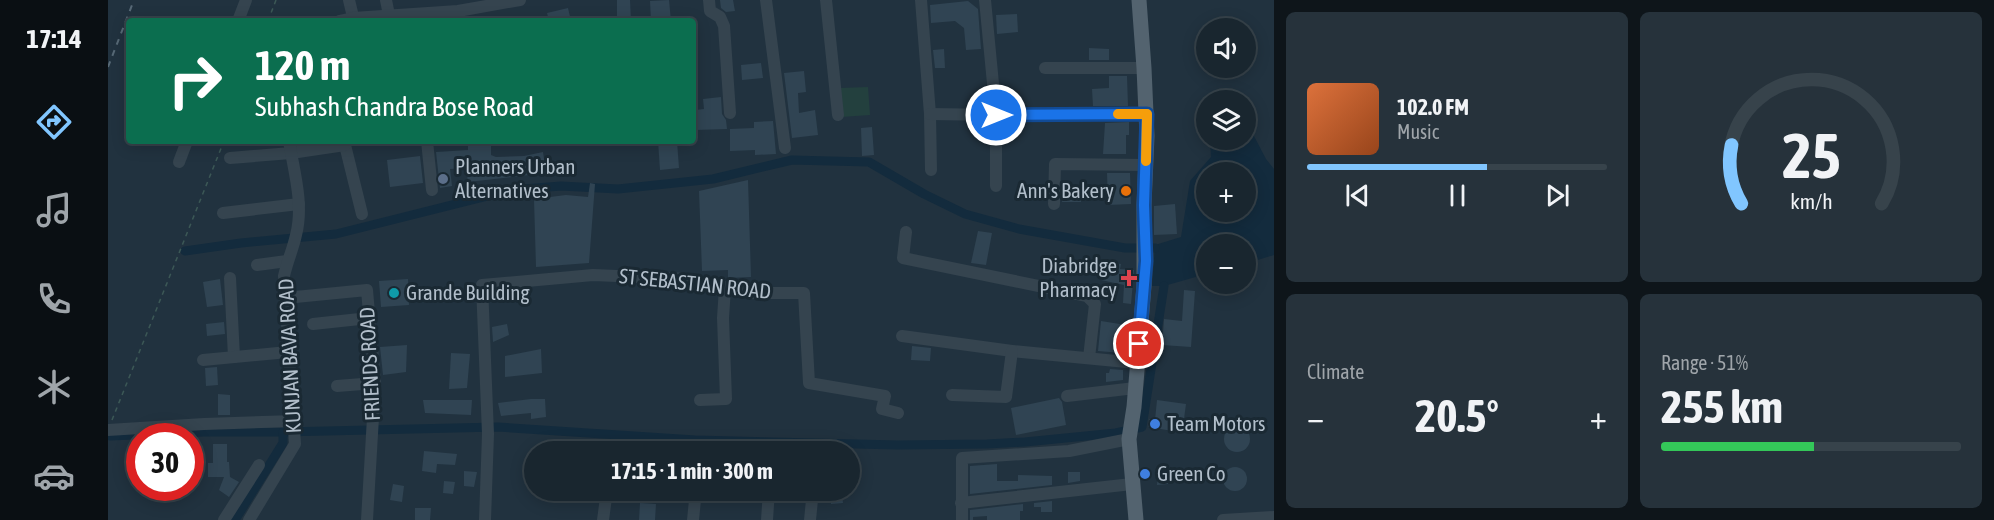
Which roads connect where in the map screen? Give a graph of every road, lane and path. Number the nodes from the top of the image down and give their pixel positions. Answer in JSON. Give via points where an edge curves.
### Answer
{"nodes":[{"id":1,"x":246,"y":0,"type":"edge"},
{"id":2,"x":276,"y":0,"type":"edge"},
{"id":3,"x":349,"y":0,"type":"edge"},
{"id":4,"x":386,"y":0,"type":"edge"},
{"id":5,"x":520,"y":0,"type":"edge"},
{"id":6,"x":709,"y":0,"type":"edge"},
{"id":7,"x":766,"y":0,"type":"edge"},
{"id":8,"x":826,"y":0,"type":"edge"},
{"id":9,"x":921,"y":0,"type":"edge"},
{"id":10,"x":985,"y":0,"type":"edge"},
{"id":11,"x":1139,"y":0,"type":"edge"},
{"id":12,"x":389,"y":15,"type":"junction"},
{"id":13,"x":239,"y":18,"type":"edge"},
{"id":14,"x":269,"y":18,"type":"edge"},
{"id":15,"x":354,"y":18,"type":"edge"},
{"id":16,"x":363,"y":18,"type":"edge"},
{"id":17,"x":409,"y":18,"type":"edge"},
{"id":18,"x":1045,"y":68,"type":"dead end"},
{"id":19,"x":1144,"y":68,"type":"junction"},
{"id":20,"x":729,"y":113,"type":"dead end"},
{"id":21,"x":930,"y":114,"type":"junction"},
{"id":22,"x":1147,"y":114,"type":"junction"},
{"id":23,"x":838,"y":115,"type":"dead end"},
{"id":24,"x":996,"y":115,"type":"junction"},
{"id":25,"x":186,"y":144,"type":"edge"},
{"id":26,"x":223,"y":144,"type":"edge"},
{"id":27,"x":330,"y":144,"type":"edge"},
{"id":28,"x":344,"y":144,"type":"edge"},
{"id":29,"x":427,"y":144,"type":"edge"},
{"id":30,"x":290,"y":147,"type":"edge"},
{"id":31,"x":785,"y":148,"type":"dead end"},
{"id":32,"x":230,"y":158,"type":"dead end"},
{"id":33,"x":178,"y":162,"type":"dead end"},
{"id":34,"x":1146,"y":165,"type":"junction"},
{"id":35,"x":931,"y":170,"type":"dead end"},
{"id":36,"x":996,"y":186,"type":"dead end"},
{"id":37,"x":432,"y":190,"type":"dead end"},
{"id":38,"x":299,"y":204,"type":"junction"},
{"id":39,"x":1054,"y":204,"type":"dead end"},
{"id":40,"x":223,"y":213,"type":"dead end"},
{"id":41,"x":362,"y":214,"type":"dead end"},
{"id":42,"x":906,"y":232,"type":"dead end"},
{"id":43,"x":287,"y":261,"type":"junction"},
{"id":44,"x":257,"y":265,"type":"dead end"},
{"id":45,"x":230,"y":278,"type":"dead end"},
{"id":46,"x":725,"y":288,"type":"junction"},
{"id":47,"x":285,"y":297,"type":"junction"},
{"id":48,"x":369,"y":318,"type":"junction"},
{"id":49,"x":313,"y":324,"type":"dead end"},
{"id":50,"x":902,"y":336,"type":"dead end"},
{"id":51,"x":1012,"y":351,"type":"junction"},
{"id":52,"x":288,"y":352,"type":"junction"},
{"id":53,"x":234,"y":357,"type":"junction"},
{"id":54,"x":1089,"y":358,"type":"junction"},
{"id":55,"x":203,"y":360,"type":"dead end"},
{"id":56,"x":1137,"y":363,"type":"junction"},
{"id":57,"x":375,"y":383,"type":"junction"},
{"id":58,"x":337,"y":386,"type":"dead end"},
{"id":59,"x":1135,"y":388,"type":"junction"},
{"id":60,"x":952,"y":395,"type":"dead end"},
{"id":61,"x":1067,"y":396,"type":"dead end"},
{"id":62,"x":700,"y":400,"type":"dead end"},
{"id":63,"x":898,"y":413,"type":"dead end"},
{"id":64,"x":295,"y":422,"type":"junction"},
{"id":65,"x":110,"y":424,"type":"edge"},
{"id":66,"x":1129,"y":439,"type":"junction"},
{"id":67,"x":259,"y":465,"type":"dead end"},
{"id":68,"x":1132,"y":484,"type":"junction"},
{"id":69,"x":606,"y":501,"type":"edge"},
{"id":70,"x":695,"y":501,"type":"edge"},
{"id":71,"x":769,"y":501,"type":"edge"},
{"id":72,"x":812,"y":501,"type":"edge"},
{"id":73,"x":961,"y":503,"type":"junction"},
{"id":74,"x":1271,"y":518,"type":"edge"},
{"id":75,"x":224,"y":520,"type":"edge"},
{"id":76,"x":249,"y":520,"type":"edge"},
{"id":77,"x":367,"y":520,"type":"edge"},
{"id":78,"x":485,"y":520,"type":"edge"},
{"id":79,"x":603,"y":520,"type":"edge"},
{"id":80,"x":693,"y":520,"type":"edge"},
{"id":81,"x":767,"y":520,"type":"edge"},
{"id":82,"x":810,"y":520,"type":"edge"},
{"id":83,"x":962,"y":520,"type":"edge"},
{"id":84,"x":1136,"y":520,"type":"edge"},
{"id":85,"x":1223,"y":520,"type":"edge"}],
"edges":[{"from":1,"to":13,"type":"street"},
{"from":2,"to":14,"type":"path"},
{"from":3,"to":15,"type":"street"},
{"from":4,"to":12,"type":"street"},
{"from":5,"to":17,"type":"street"},
{"from":6,"to":20,"type":"street","via":[[710,11],[720,16],[724,26]]},
{"from":7,"to":31,"type":"street"},
{"from":8,"to":23,"type":"street"},
{"from":9,"to":21,"type":"street"},
{"from":10,"to":24,"type":"street"},
{"from":11,"to":19,"type":"main road"},
{"from":12,"to":16,"type":"street"},
{"from":12,"to":17,"type":"street"},
{"from":18,"to":19,"type":"street"},
{"from":19,"to":22,"type":"main road"},
{"from":21,"to":24,"type":"street"},
{"from":21,"to":35,"type":"street"},
{"from":22,"to":24,"type":"street"},
{"from":22,"to":34,"type":"main road"},
{"from":24,"to":36,"type":"street"},
{"from":25,"to":33,"type":"street"},
{"from":26,"to":65,"type":"path"},
{"from":27,"to":30,"type":"street"},
{"from":28,"to":41,"type":"street"},
{"from":29,"to":37,"type":"street"},
{"from":30,"to":32,"type":"street"},
{"from":30,"to":38,"type":"street","name":"KUNJAN BAVA ROAD"},
{"from":34,"to":39,"type":"street","via":[[1055,164]]},
{"from":34,"to":56,"type":"main road","via":[[1146,261]]},
{"from":38,"to":40,"type":"street"},
{"from":38,"to":43,"type":"street","name":"KUNJAN BAVA ROAD","via":[[296,235]]},
{"from":42,"to":54,"type":"street","via":[[903,258],[1087,296],[1095,304]]},
{"from":43,"to":44,"type":"street"},
{"from":43,"to":47,"type":"street","name":"KUNJAN BAVA ROAD"},
{"from":45,"to":53,"type":"street"},
{"from":46,"to":62,"type":"street","via":[[726,399]]},
{"from":46,"to":63,"type":"street","name":"ST SEBASTIAN ROAD","via":[[753,293],[804,293],[809,383],[885,396],[882,409]]},
{"from":46,"to":78,"type":"street","name":"ST SEBASTIAN ROAD","via":[[689,279],[593,275],[482,285],[488,428]]},
{"from":47,"to":48,"type":"street","name":"FRIENDS ROAD","via":[[367,290]]},
{"from":47,"to":52,"type":"street","name":"KUNJAN BAVA ROAD"},
{"from":48,"to":49,"type":"street"},
{"from":48,"to":57,"type":"street","name":"FRIENDS ROAD"},
{"from":50,"to":51,"type":"street"},
{"from":51,"to":54,"type":"street"},
{"from":51,"to":60,"type":"street","via":[[1006,397]]},
{"from":52,"to":53,"type":"street"},
{"from":52,"to":64,"type":"street","name":"KUNJAN BAVA ROAD"},
{"from":53,"to":55,"type":"street"},
{"from":54,"to":56,"type":"street"},
{"from":56,"to":59,"type":"main road"},
{"from":57,"to":58,"type":"street"},
{"from":57,"to":77,"type":"street","name":"FRIENDS ROAD"},
{"from":59,"to":61,"type":"street"},
{"from":59,"to":66,"type":"main road"},
{"from":64,"to":65,"type":"street"},
{"from":64,"to":76,"type":"street","name":"KUNJAN BAVA ROAD","via":[[295,444]]},
{"from":66,"to":68,"type":"main road"},
{"from":66,"to":73,"type":"street","via":[[1069,451],[962,458]]},
{"from":67,"to":75,"type":"street"},
{"from":68,"to":73,"type":"street"},
{"from":68,"to":84,"type":"main road"},
{"from":69,"to":79,"type":"street"},
{"from":70,"to":80,"type":"street"},
{"from":71,"to":81,"type":"street"},
{"from":72,"to":82,"type":"street"},
{"from":73,"to":83,"type":"street"},
{"from":74,"to":85,"type":"street"}]}
